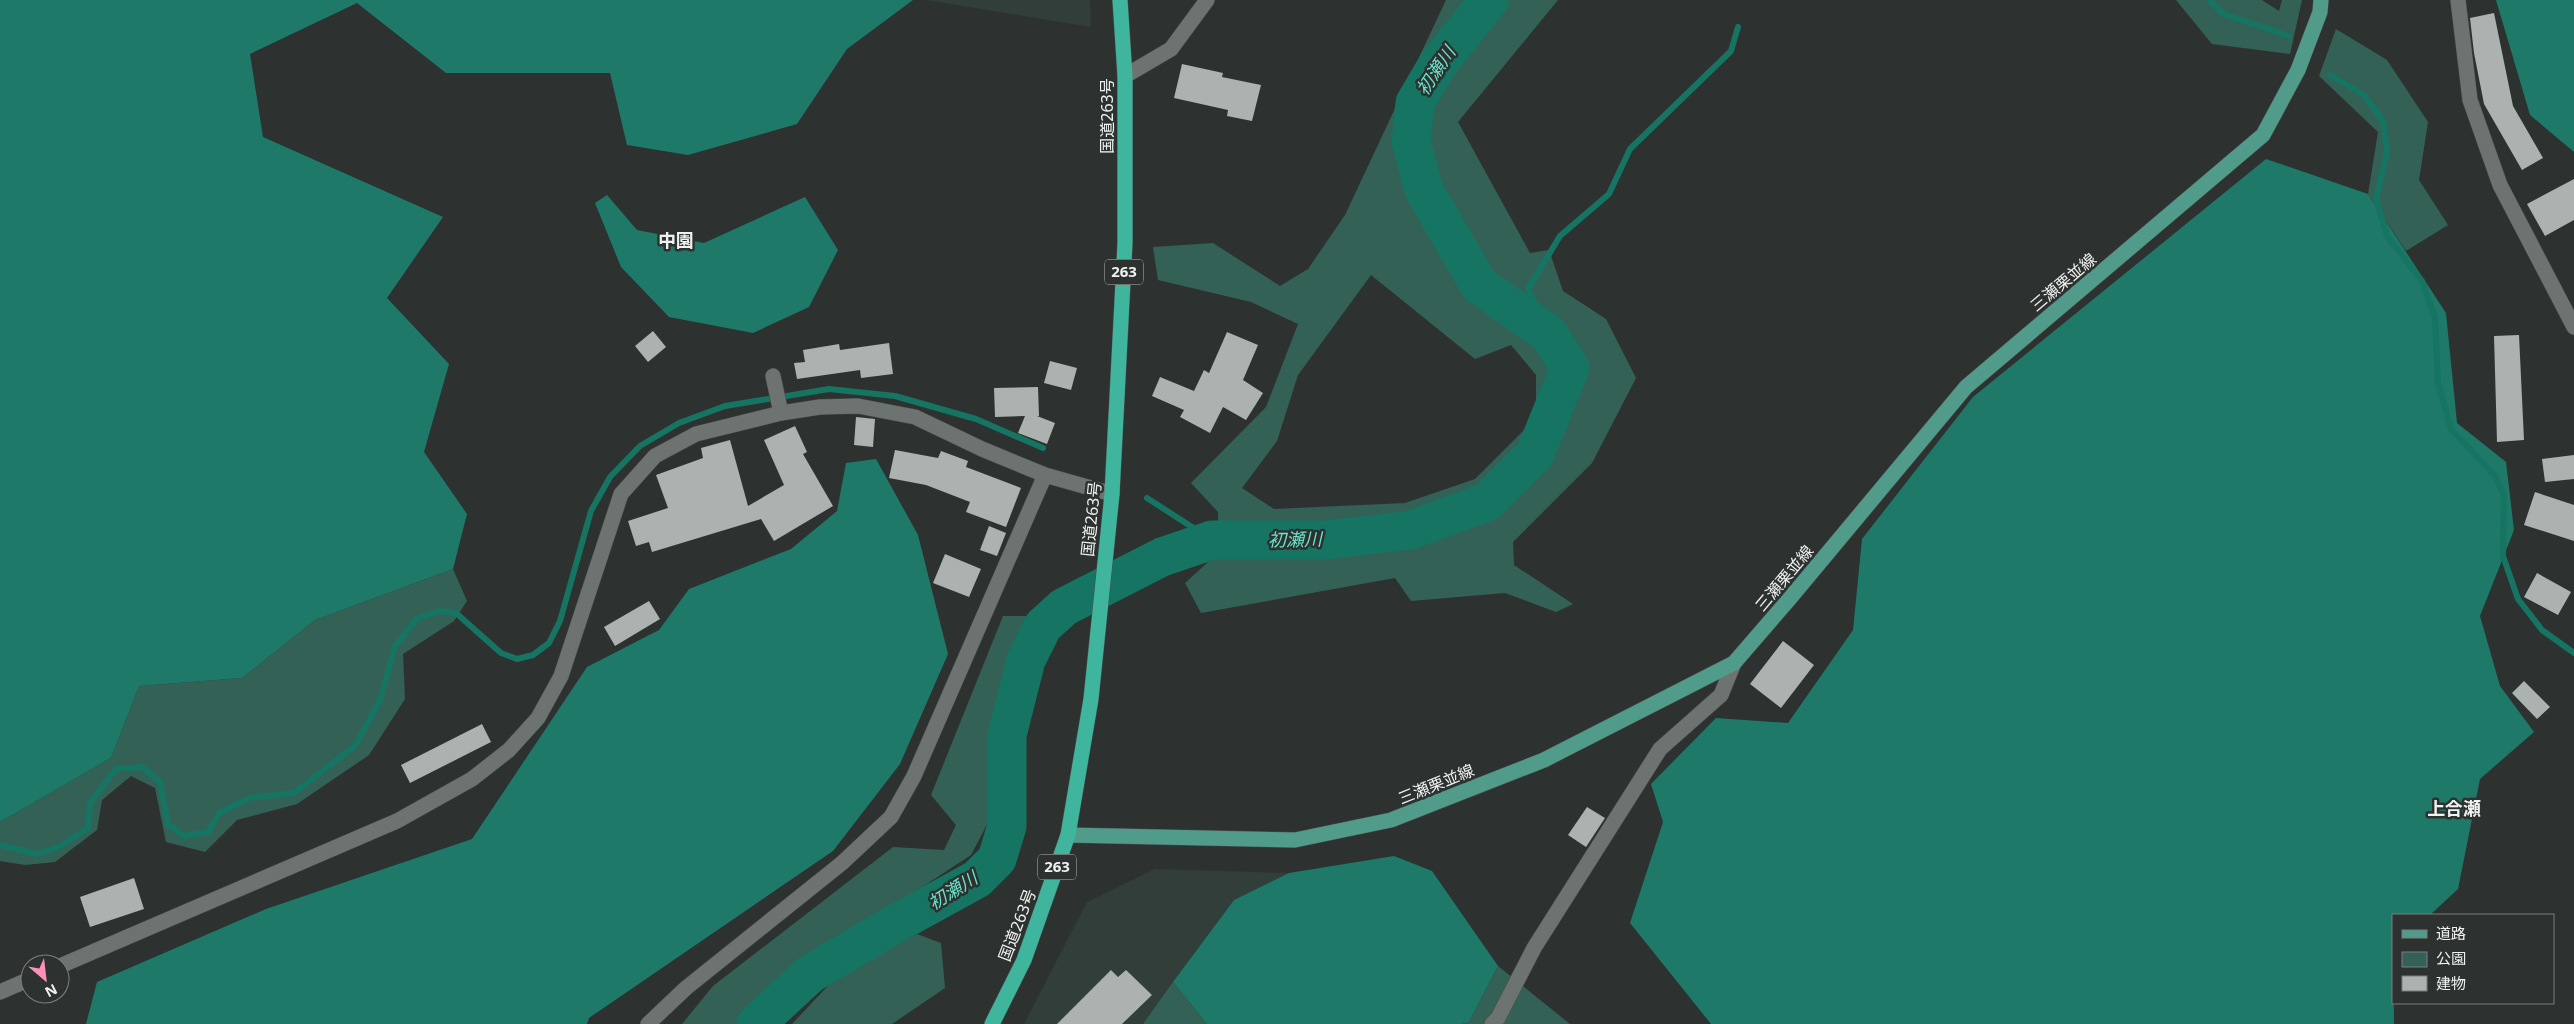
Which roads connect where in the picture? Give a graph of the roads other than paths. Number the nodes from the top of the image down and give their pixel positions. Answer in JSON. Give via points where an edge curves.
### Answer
{"nodes":[{"id":1,"x":1120,"y":0,"type":"edge"},
{"id":2,"x":1207,"y":0,"type":"edge"},
{"id":3,"x":2321,"y":0,"type":"edge"},
{"id":4,"x":2458,"y":0,"type":"edge"},
{"id":5,"x":1125,"y":76,"type":"junction"},
{"id":6,"x":2574,"y":327,"type":"edge"},
{"id":7,"x":773,"y":376,"type":"dead end"},
{"id":8,"x":781,"y":413,"type":"junction"},
{"id":9,"x":1045,"y":474,"type":"junction"},
{"id":10,"x":1112,"y":494,"type":"junction"},
{"id":11,"x":1734,"y":663,"type":"junction"},
{"id":12,"x":1068,"y":835,"type":"junction"},
{"id":13,"x":70,"y":962,"type":"edge"},
{"id":14,"x":20,"y":983,"type":"edge"},
{"id":15,"x":0,"y":992,"type":"edge"},
{"id":16,"x":648,"y":1024,"type":"edge"},
{"id":17,"x":992,"y":1024,"type":"edge"},
{"id":18,"x":1492,"y":1024,"type":"edge"}],
"edges":[{"from":1,"to":5,"type":"highway","name":"国道263号","number":"263"},
{"from":2,"to":5,"type":"street","via":[[1170,49]]},
{"from":3,"to":11,"type":"main road","name":"三瀬栗並線","via":[[2320,12],[2298,70],[2263,135],[1966,387]]},
{"from":4,"to":6,"type":"street","via":[[2470,100],[2500,185]]},
{"from":5,"to":10,"type":"highway","name":"国道263号","number":"263","via":[[1125,243]]},
{"from":7,"to":8,"type":"street"},
{"from":8,"to":9,"type":"street","via":[[858,406],[915,417]]},
{"from":8,"to":13,"type":"street","via":[[696,434],[655,456],[621,494],[561,676],[538,718],[510,750],[472,779],[397,821]]},
{"from":9,"to":10,"type":"street"},
{"from":9,"to":16,"type":"street","via":[[914,776],[891,817],[842,863],[686,988]]},
{"from":10,"to":12,"type":"highway","name":"国道263号","number":"263","via":[[1091,700]]},
{"from":11,"to":12,"type":"main road","name":"三瀬栗並線","via":[[1544,760],[1391,820],[1295,840]]},
{"from":11,"to":18,"type":"street","via":[[1721,695],[1660,749],[1534,948]]},
{"from":12,"to":17,"type":"highway","name":"国道263号","number":"263","via":[[1024,960]]},
{"from":14,"to":15,"type":"street"}]}
